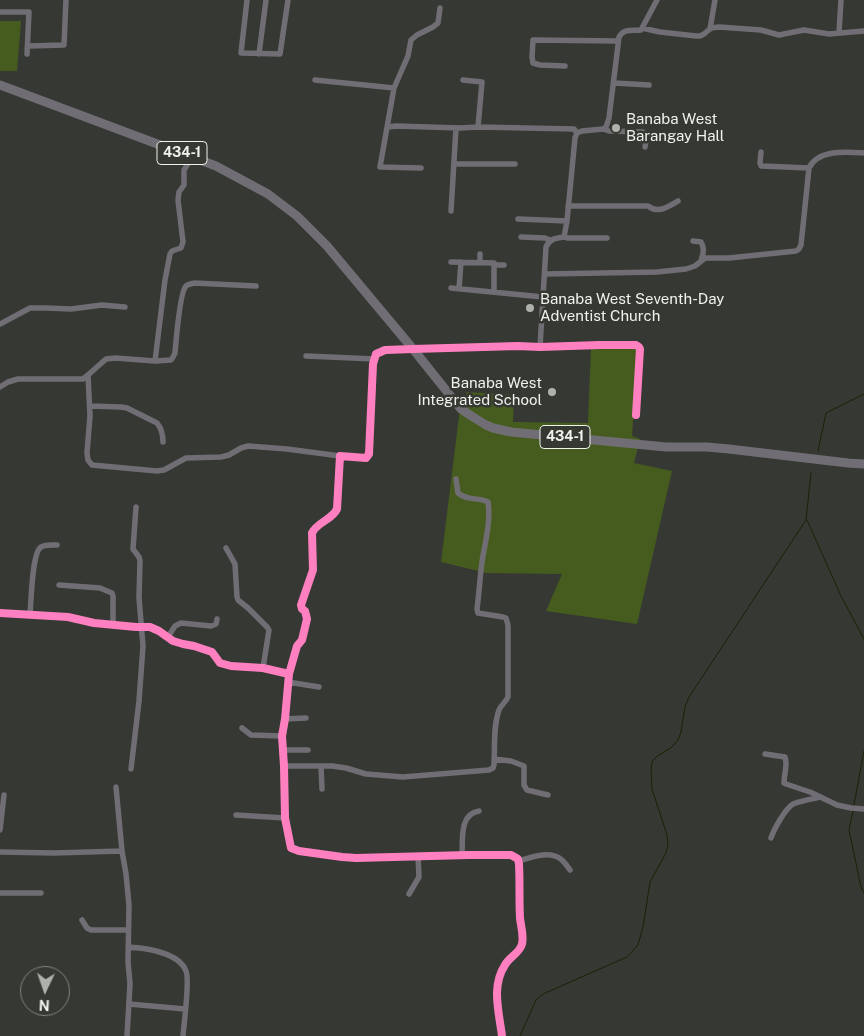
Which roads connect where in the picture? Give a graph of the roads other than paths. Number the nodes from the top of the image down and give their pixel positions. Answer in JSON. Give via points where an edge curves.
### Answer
{"nodes":[{"id":1,"x":66,"y":0,"type":"edge"},
{"id":2,"x":247,"y":0,"type":"edge"},
{"id":3,"x":266,"y":0,"type":"edge"},
{"id":4,"x":288,"y":0,"type":"edge"},
{"id":5,"x":657,"y":0,"type":"edge"},
{"id":6,"x":715,"y":0,"type":"edge"},
{"id":7,"x":841,"y":0,"type":"edge"},
{"id":8,"x":440,"y":8,"type":"dead end"},
{"id":9,"x":0,"y":12,"type":"edge"},
{"id":10,"x":642,"y":28,"type":"junction"},
{"id":11,"x":710,"y":29,"type":"junction"},
{"id":12,"x":864,"y":31,"type":"edge"},
{"id":13,"x":839,"y":33,"type":"junction"},
{"id":14,"x":618,"y":41,"type":"junction"},
{"id":15,"x":28,"y":46,"type":"junction"},
{"id":16,"x":28,"y":54,"type":"dead end"},
{"id":17,"x":259,"y":54,"type":"junction"},
{"id":18,"x":565,"y":66,"type":"dead end"},
{"id":19,"x":314,"y":80,"type":"dead end"},
{"id":20,"x":463,"y":80,"type":"dead end"},
{"id":21,"x":614,"y":83,"type":"junction"},
{"id":22,"x":0,"y":85,"type":"edge"},
{"id":23,"x":648,"y":85,"type":"dead end"},
{"id":24,"x":394,"y":88,"type":"junction"},
{"id":25,"x":388,"y":127,"type":"junction"},
{"id":26,"x":478,"y":127,"type":"junction"},
{"id":27,"x":456,"y":128,"type":"junction"},
{"id":28,"x":603,"y":129,"type":"junction"},
{"id":29,"x":577,"y":133,"type":"junction"},
{"id":30,"x":645,"y":147,"type":"dead end"},
{"id":31,"x":761,"y":152,"type":"dead end"},
{"id":32,"x":864,"y":153,"type":"edge"},
{"id":33,"x":192,"y":157,"type":"junction"},
{"id":34,"x":454,"y":164,"type":"junction"},
{"id":35,"x":515,"y":164,"type":"dead end"},
{"id":36,"x":422,"y":168,"type":"dead end"},
{"id":37,"x":809,"y":168,"type":"junction"},
{"id":38,"x":678,"y":202,"type":"dead end"},
{"id":39,"x":568,"y":206,"type":"junction"},
{"id":40,"x":451,"y":211,"type":"dead end"},
{"id":41,"x":518,"y":219,"type":"dead end"},
{"id":42,"x":567,"y":221,"type":"junction"},
{"id":43,"x":521,"y":237,"type":"dead end"},
{"id":44,"x":564,"y":237,"type":"junction"},
{"id":45,"x":607,"y":238,"type":"dead end"},
{"id":46,"x":550,"y":240,"type":"junction"},
{"id":47,"x":693,"y":241,"type":"dead end"},
{"id":48,"x":480,"y":254,"type":"dead end"},
{"id":49,"x":701,"y":261,"type":"junction"},
{"id":50,"x":451,"y":262,"type":"dead end"},
{"id":51,"x":461,"y":262,"type":"junction"},
{"id":52,"x":480,"y":263,"type":"junction"},
{"id":53,"x":495,"y":265,"type":"junction"},
{"id":54,"x":504,"y":265,"type":"dead end"},
{"id":55,"x":545,"y":274,"type":"junction"},
{"id":56,"x":256,"y":286,"type":"dead end"},
{"id":57,"x":451,"y":288,"type":"dead end"},
{"id":58,"x":459,"y":289,"type":"junction"},
{"id":59,"x":494,"y":292,"type":"junction"},
{"id":60,"x":543,"y":297,"type":"junction"},
{"id":61,"x":125,"y":307,"type":"dead end"},
{"id":62,"x":0,"y":324,"type":"edge"},
{"id":63,"x":540,"y":347,"type":"junction"},
{"id":64,"x":413,"y":349,"type":"junction"},
{"id":65,"x":306,"y":356,"type":"dead end"},
{"id":66,"x":375,"y":358,"type":"junction"},
{"id":67,"x":155,"y":360,"type":"junction"},
{"id":68,"x":88,"y":375,"type":"junction"},
{"id":69,"x":0,"y":387,"type":"edge"},
{"id":70,"x":90,"y":406,"type":"junction"},
{"id":71,"x":636,"y":414,"type":"dead end"},
{"id":72,"x":163,"y":442,"type":"dead end"},
{"id":73,"x":340,"y":456,"type":"junction"},
{"id":74,"x":864,"y":464,"type":"edge"},
{"id":75,"x":456,"y":480,"type":"dead end"},
{"id":76,"x":136,"y":507,"type":"dead end"},
{"id":77,"x":57,"y":545,"type":"dead end"},
{"id":78,"x":226,"y":548,"type":"dead end"},
{"id":79,"x":59,"y":585,"type":"dead end"},
{"id":80,"x":0,"y":613,"type":"edge"},
{"id":81,"x":30,"y":615,"type":"junction"},
{"id":82,"x":217,"y":619,"type":"dead end"},
{"id":83,"x":113,"y":625,"type":"junction"},
{"id":84,"x":141,"y":627,"type":"junction"},
{"id":85,"x":168,"y":637,"type":"junction"},
{"id":86,"x":263,"y":668,"type":"junction"},
{"id":87,"x":289,"y":674,"type":"junction"},
{"id":88,"x":288,"y":682,"type":"junction"},
{"id":89,"x":319,"y":686,"type":"dead end"},
{"id":90,"x":306,"y":718,"type":"dead end"},
{"id":91,"x":285,"y":719,"type":"junction"},
{"id":92,"x":242,"y":728,"type":"dead end"},
{"id":93,"x":282,"y":736,"type":"junction"},
{"id":94,"x":283,"y":750,"type":"junction"},
{"id":95,"x":308,"y":750,"type":"dead end"},
{"id":96,"x":765,"y":754,"type":"dead end"},
{"id":97,"x":494,"y":759,"type":"junction"},
{"id":98,"x":284,"y":766,"type":"junction"},
{"id":99,"x":321,"y":766,"type":"junction"},
{"id":100,"x":131,"y":769,"type":"dead end"},
{"id":101,"x":116,"y":787,"type":"dead end"},
{"id":102,"x":322,"y":789,"type":"dead end"},
{"id":103,"x":4,"y":795,"type":"dead end"},
{"id":104,"x":548,"y":795,"type":"dead end"},
{"id":105,"x":821,"y":797,"type":"junction"},
{"id":106,"x":864,"y":809,"type":"edge"},
{"id":107,"x":479,"y":811,"type":"dead end"},
{"id":108,"x":236,"y":815,"type":"dead end"},
{"id":109,"x":285,"y":818,"type":"junction"},
{"id":110,"x":0,"y":830,"type":"edge"},
{"id":111,"x":771,"y":838,"type":"dead end"},
{"id":112,"x":122,"y":851,"type":"junction"},
{"id":113,"x":0,"y":852,"type":"edge"},
{"id":114,"x":462,"y":855,"type":"junction"},
{"id":115,"x":418,"y":856,"type":"junction"},
{"id":116,"x":519,"y":861,"type":"junction"},
{"id":117,"x":570,"y":870,"type":"dead end"},
{"id":118,"x":0,"y":893,"type":"edge"},
{"id":119,"x":41,"y":893,"type":"dead end"},
{"id":120,"x":409,"y":894,"type":"dead end"},
{"id":121,"x":82,"y":920,"type":"dead end"},
{"id":122,"x":128,"y":930,"type":"junction"},
{"id":123,"x":128,"y":948,"type":"junction"},
{"id":124,"x":129,"y":1004,"type":"junction"},
{"id":125,"x":185,"y":1009,"type":"junction"},
{"id":126,"x":128,"y":1036,"type":"edge"},
{"id":127,"x":183,"y":1036,"type":"edge"},
{"id":128,"x":502,"y":1036,"type":"edge"}],
"edges":[{"from":1,"to":15,"type":"street","via":[[64,45]]},
{"from":2,"to":17,"type":"street","via":[[241,53]]},
{"from":3,"to":17,"type":"street"},
{"from":4,"to":17,"type":"street","via":[[280,54]]},
{"from":5,"to":10,"type":"street"},
{"from":6,"to":11,"type":"street"},
{"from":7,"to":13,"type":"street"},
{"from":8,"to":24,"type":"street","via":[[438,23],[412,40]]},
{"from":9,"to":15,"type":"street","via":[[29,12]]},
{"from":10,"to":11,"type":"street","via":[[696,36]]},
{"from":10,"to":14,"type":"street","via":[[624,31]]},
{"from":11,"to":13,"type":"street","via":[[761,30],[779,35],[804,30]]},
{"from":12,"to":13,"type":"street"},
{"from":14,"to":18,"type":"street","via":[[533,40],[533,63]]},
{"from":14,"to":21,"type":"street"},
{"from":15,"to":16,"type":"street"},
{"from":19,"to":24,"type":"street"},
{"from":20,"to":26,"type":"street","via":[[482,82]]},
{"from":21,"to":23,"type":"street"},
{"from":21,"to":28,"type":"street","via":[[609,118]]},
{"from":22,"to":33,"type":"main road","number":"434-1"},
{"from":24,"to":25,"type":"street"},
{"from":25,"to":27,"type":"street"},
{"from":25,"to":36,"type":"street","via":[[380,167]]},
{"from":26,"to":27,"type":"street"},
{"from":26,"to":29,"type":"street","via":[[574,129]]},
{"from":27,"to":34,"type":"street"},
{"from":28,"to":29,"type":"street"},
{"from":28,"to":30,"type":"street","via":[[644,132],[647,136]]},
{"from":29,"to":39,"type":"street"},
{"from":31,"to":37,"type":"street","via":[[761,166]]},
{"from":32,"to":37,"type":"street","via":[[834,153],[816,159]]},
{"from":33,"to":64,"type":"main road","number":"434-1","via":[[268,194],[297,216],[327,246]]},
{"from":33,"to":67,"type":"street","via":[[184,170],[184,186],[179,192],[183,242],[181,248],[170,254]]},
{"from":34,"to":35,"type":"street"},
{"from":34,"to":40,"type":"street"},
{"from":37,"to":49,"type":"street","via":[[800,249]]},
{"from":38,"to":39,"type":"street","via":[[660,210],[648,206]]},
{"from":39,"to":42,"type":"street"},
{"from":41,"to":42,"type":"street"},
{"from":42,"to":44,"type":"street"},
{"from":43,"to":46,"type":"street"},
{"from":44,"to":45,"type":"street"},
{"from":44,"to":46,"type":"street"},
{"from":46,"to":55,"type":"street","via":[[546,247]]},
{"from":47,"to":49,"type":"street","via":[[703,244]]},
{"from":48,"to":52,"type":"street"},
{"from":49,"to":55,"type":"street","via":[[686,269],[657,272]]},
{"from":50,"to":51,"type":"street"},
{"from":51,"to":52,"type":"street"},
{"from":51,"to":58,"type":"street"},
{"from":52,"to":53,"type":"street"},
{"from":53,"to":54,"type":"street"},
{"from":53,"to":59,"type":"street"},
{"from":55,"to":60,"type":"street"},
{"from":56,"to":67,"type":"street","via":[[188,284],[182,300],[174,357]]},
{"from":57,"to":58,"type":"street"},
{"from":58,"to":59,"type":"street"},
{"from":59,"to":60,"type":"street"},
{"from":60,"to":63,"type":"street"},
{"from":61,"to":62,"type":"street","via":[[30,308]]},
{"from":63,"to":64,"type":"street"},
{"from":63,"to":71,"type":"street","via":[[639,347]]},
{"from":64,"to":66,"type":"street","via":[[384,350]]},
{"from":64,"to":74,"type":"main road","number":"434-1","via":[[461,408],[479,421],[502,431],[666,447],[708,447]]},
{"from":65,"to":66,"type":"street"},
{"from":66,"to":73,"type":"street","via":[[369,454],[366,458]]},
{"from":67,"to":68,"type":"street","via":[[106,359]]},
{"from":68,"to":69,"type":"street","via":[[77,379],[18,379]]},
{"from":68,"to":70,"type":"street"},
{"from":70,"to":72,"type":"street","via":[[127,408],[157,423]]},
{"from":70,"to":73,"type":"street","via":[[87,453],[92,465],[157,471],[186,458],[221,457],[248,446]]},
{"from":73,"to":87,"type":"street","via":[[338,509],[312,533],[313,570],[301,605],[307,619]]},
{"from":75,"to":97,"type":"street","via":[[462,496],[488,502],[478,613],[506,618],[508,625],[508,697],[497,718]]},
{"from":76,"to":84,"type":"street","via":[[133,549],[140,561]]},
{"from":77,"to":81,"type":"street","via":[[39,548]]},
{"from":78,"to":86,"type":"street","via":[[235,564],[238,600],[269,630]]},
{"from":79,"to":83,"type":"street","via":[[100,588],[112,593]]},
{"from":80,"to":81,"type":"street"},
{"from":81,"to":83,"type":"street","via":[[68,617]]},
{"from":82,"to":85,"type":"street","via":[[211,626],[175,626]]},
{"from":83,"to":84,"type":"street"},
{"from":84,"to":85,"type":"street","via":[[150,627]]},
{"from":84,"to":100,"type":"street","via":[[139,701]]},
{"from":85,"to":86,"type":"street","via":[[212,652],[220,663]]},
{"from":86,"to":87,"type":"street"},
{"from":87,"to":88,"type":"street"},
{"from":88,"to":89,"type":"street"},
{"from":88,"to":91,"type":"street"},
{"from":90,"to":91,"type":"street"},
{"from":91,"to":93,"type":"street"},
{"from":92,"to":93,"type":"street","via":[[252,735]]},
{"from":93,"to":94,"type":"street"},
{"from":94,"to":95,"type":"street"},
{"from":94,"to":98,"type":"street"},
{"from":96,"to":105,"type":"street","via":[[785,757],[784,783]]},
{"from":97,"to":99,"type":"street","via":[[493,768],[489,770],[403,776]]},
{"from":97,"to":104,"type":"street","via":[[524,766],[526,790]]},
{"from":98,"to":99,"type":"street"},
{"from":98,"to":109,"type":"street"},
{"from":99,"to":102,"type":"street"},
{"from":101,"to":112,"type":"street"},
{"from":103,"to":110,"type":"street"},
{"from":105,"to":106,"type":"street","via":[[837,805]]},
{"from":105,"to":111,"type":"street","via":[[791,805]]},
{"from":107,"to":114,"type":"street","via":[[469,814],[466,820]]},
{"from":108,"to":109,"type":"street"},
{"from":109,"to":115,"type":"street","via":[[291,848],[299,852],[342,857]]},
{"from":112,"to":113,"type":"street"},
{"from":112,"to":122,"type":"street"},
{"from":114,"to":115,"type":"street"},
{"from":114,"to":116,"type":"street","via":[[511,855]]},
{"from":115,"to":120,"type":"street","via":[[419,877]]},
{"from":116,"to":117,"type":"street","via":[[551,855],[562,860]]},
{"from":116,"to":128,"type":"street","via":[[523,942],[499,975],[497,998]]},
{"from":118,"to":119,"type":"street"},
{"from":121,"to":122,"type":"street","via":[[91,930]]},
{"from":122,"to":123,"type":"street"},
{"from":123,"to":124,"type":"street"},
{"from":123,"to":125,"type":"street","via":[[155,950],[184,966],[188,976]]},
{"from":124,"to":125,"type":"street"},
{"from":124,"to":126,"type":"street"},
{"from":125,"to":127,"type":"street"}]}
